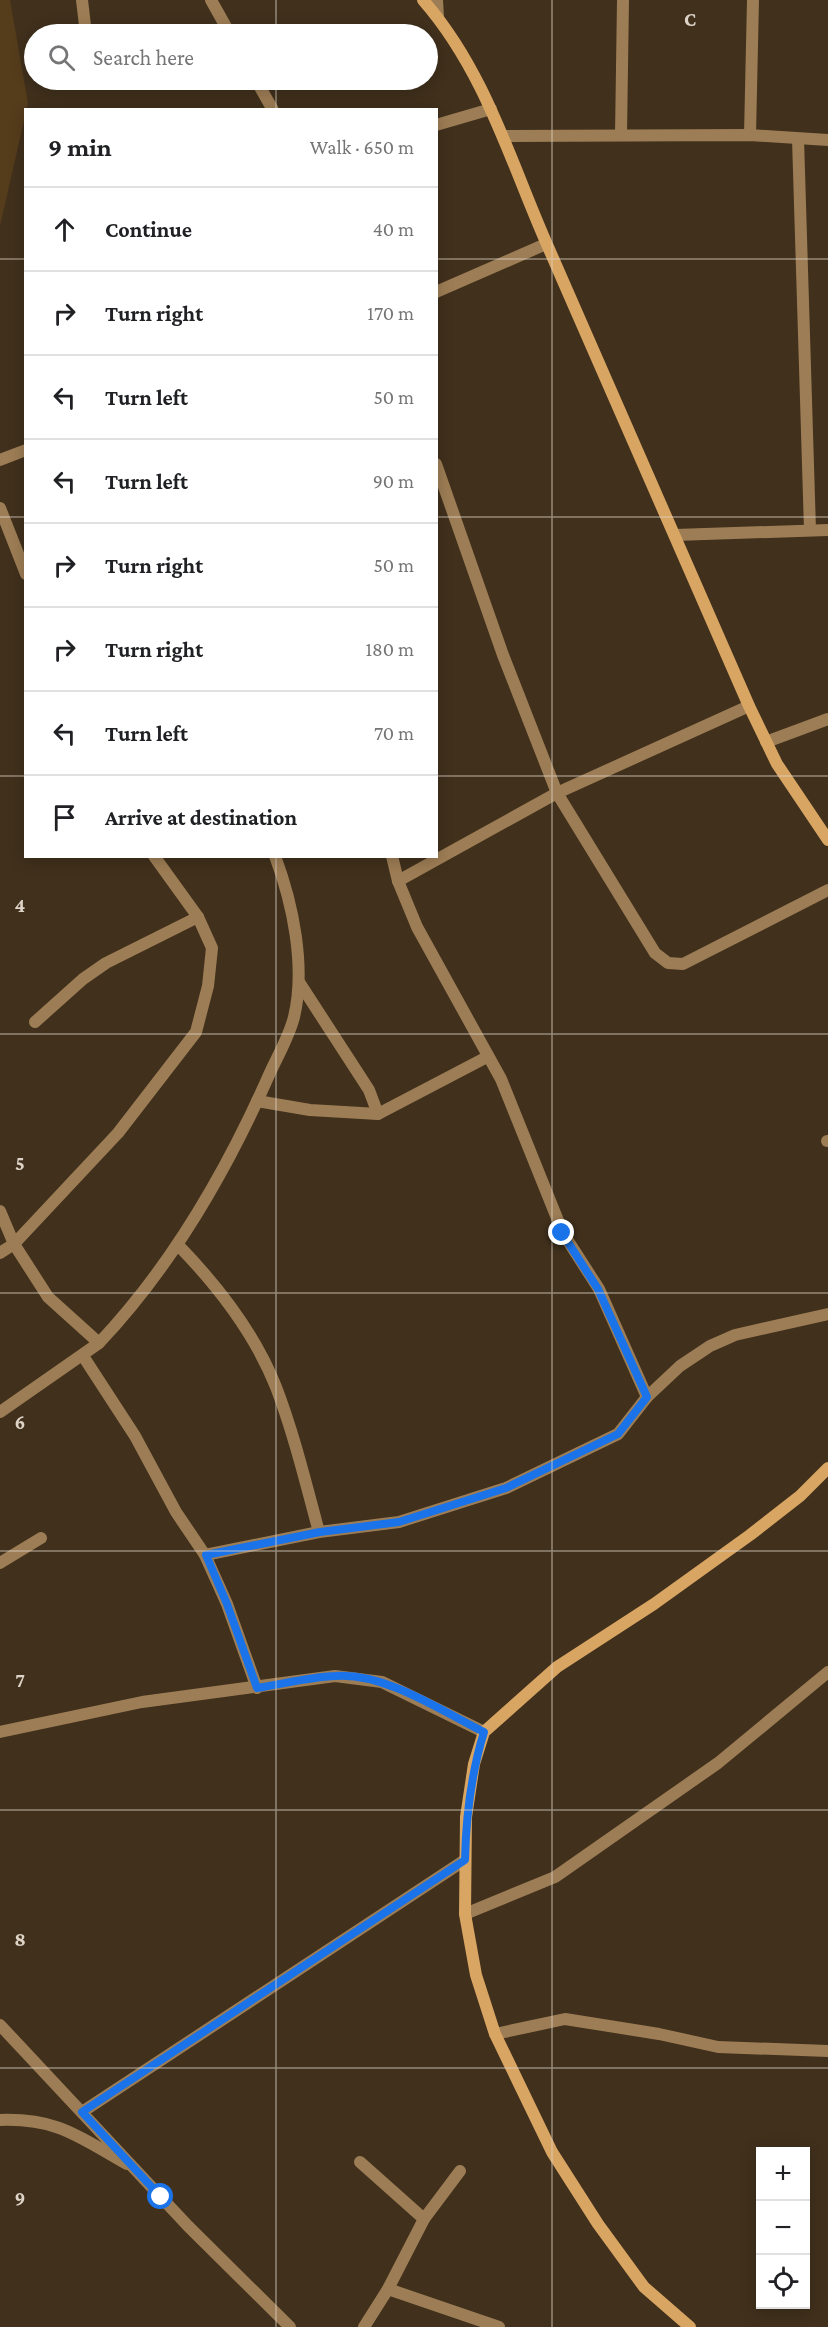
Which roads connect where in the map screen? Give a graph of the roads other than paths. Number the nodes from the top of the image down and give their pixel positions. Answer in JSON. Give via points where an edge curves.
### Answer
{"nodes":[{"id":1,"x":82,"y":0,"type":"edge"},
{"id":2,"x":211,"y":0,"type":"edge"},
{"id":3,"x":423,"y":0,"type":"edge"},
{"id":4,"x":437,"y":0,"type":"edge"},
{"id":5,"x":623,"y":0,"type":"edge"},
{"id":6,"x":753,"y":0,"type":"edge"},
{"id":7,"x":438,"y":17,"type":"junction"},
{"id":8,"x":85,"y":24,"type":"edge"},
{"id":9,"x":224,"y":24,"type":"edge"},
{"id":10,"x":262,"y":90,"type":"edge"},
{"id":11,"x":272,"y":108,"type":"edge"},
{"id":12,"x":491,"y":109,"type":"junction"},
{"id":13,"x":438,"y":124,"type":"edge"},
{"id":14,"x":621,"y":135,"type":"junction"},
{"id":15,"x":750,"y":135,"type":"junction"},
{"id":16,"x":505,"y":136,"type":"junction"},
{"id":17,"x":798,"y":139,"type":"junction"},
{"id":18,"x":828,"y":140,"type":"edge"},
{"id":19,"x":546,"y":244,"type":"junction"},
{"id":20,"x":438,"y":291,"type":"edge"},
{"id":21,"x":24,"y":451,"type":"edge"},
{"id":22,"x":0,"y":460,"type":"edge"},
{"id":23,"x":438,"y":470,"type":"edge"},
{"id":24,"x":0,"y":508,"type":"edge"},
{"id":25,"x":810,"y":530,"type":"junction"},
{"id":26,"x":828,"y":530,"type":"edge"},
{"id":27,"x":675,"y":535,"type":"junction"},
{"id":28,"x":24,"y":569,"type":"edge"},
{"id":29,"x":748,"y":706,"type":"junction"},
{"id":30,"x":828,"y":719,"type":"edge"},
{"id":31,"x":766,"y":742,"type":"junction"},
{"id":32,"x":557,"y":793,"type":"junction"},
{"id":33,"x":828,"y":840,"type":"edge"},
{"id":34,"x":155,"y":858,"type":"edge"},
{"id":35,"x":276,"y":858,"type":"edge"},
{"id":36,"x":392,"y":858,"type":"edge"},
{"id":37,"x":398,"y":881,"type":"junction"},
{"id":38,"x":828,"y":890,"type":"edge"},
{"id":39,"x":198,"y":917,"type":"junction"},
{"id":40,"x":299,"y":982,"type":"junction"},
{"id":41,"x":35,"y":1022,"type":"dead end"},
{"id":42,"x":487,"y":1057,"type":"junction"},
{"id":43,"x":257,"y":1101,"type":"junction"},
{"id":44,"x":378,"y":1114,"type":"junction"},
{"id":45,"x":0,"y":1211,"type":"edge"},
{"id":46,"x":14,"y":1244,"type":"junction"},
{"id":47,"x":178,"y":1245,"type":"junction"},
{"id":48,"x":0,"y":1253,"type":"edge"},
{"id":49,"x":828,"y":1314,"type":"edge"},
{"id":50,"x":99,"y":1343,"type":"junction"},
{"id":51,"x":83,"y":1356,"type":"junction"},
{"id":52,"x":647,"y":1397,"type":"junction"},
{"id":53,"x":0,"y":1412,"type":"edge"},
{"id":54,"x":828,"y":1468,"type":"edge"},
{"id":55,"x":320,"y":1532,"type":"junction"},
{"id":56,"x":41,"y":1538,"type":"dead end"},
{"id":57,"x":206,"y":1555,"type":"junction"},
{"id":58,"x":0,"y":1563,"type":"edge"},
{"id":59,"x":828,"y":1672,"type":"edge"},
{"id":60,"x":257,"y":1688,"type":"junction"},
{"id":61,"x":0,"y":1732,"type":"edge"},
{"id":62,"x":484,"y":1732,"type":"junction"},
{"id":63,"x":465,"y":1860,"type":"junction"},
{"id":64,"x":465,"y":1914,"type":"junction"},
{"id":65,"x":0,"y":2025,"type":"edge"},
{"id":66,"x":495,"y":2034,"type":"junction"},
{"id":67,"x":828,"y":2051,"type":"edge"},
{"id":68,"x":82,"y":2112,"type":"junction"},
{"id":69,"x":0,"y":2120,"type":"edge"},
{"id":70,"x":360,"y":2162,"type":"dead end"},
{"id":71,"x":134,"y":2167,"type":"junction"},
{"id":72,"x":460,"y":2171,"type":"dead end"},
{"id":73,"x":424,"y":2219,"type":"junction"},
{"id":74,"x":388,"y":2289,"type":"junction"},
{"id":75,"x":290,"y":2327,"type":"edge"},
{"id":76,"x":364,"y":2327,"type":"edge"},
{"id":77,"x":499,"y":2327,"type":"edge"},
{"id":78,"x":690,"y":2327,"type":"edge"}],
"edges":[{"from":1,"to":8,"type":"street"},
{"from":2,"to":9,"type":"street"},
{"from":3,"to":7,"type":"main road"},
{"from":4,"to":7,"type":"street"},
{"from":5,"to":14,"type":"street"},
{"from":6,"to":15,"type":"street"},
{"from":7,"to":12,"type":"main road"},
{"from":10,"to":11,"type":"street"},
{"from":12,"to":13,"type":"street"},
{"from":12,"to":16,"type":"main road"},
{"from":14,"to":15,"type":"street"},
{"from":14,"to":16,"type":"street"},
{"from":15,"to":17,"type":"street"},
{"from":16,"to":19,"type":"main road"},
{"from":17,"to":18,"type":"street"},
{"from":17,"to":25,"type":"street"},
{"from":19,"to":20,"type":"street"},
{"from":19,"to":27,"type":"main road"},
{"from":21,"to":22,"type":"street"},
{"from":23,"to":32,"type":"street"},
{"from":24,"to":28,"type":"street"},
{"from":25,"to":26,"type":"street"},
{"from":25,"to":27,"type":"street"},
{"from":27,"to":29,"type":"main road"},
{"from":29,"to":31,"type":"main road"},
{"from":29,"to":32,"type":"street"},
{"from":30,"to":31,"type":"street"},
{"from":31,"to":33,"type":"main road"},
{"from":32,"to":37,"type":"street"},
{"from":32,"to":38,"type":"street","via":[[655,953],[668,963],[683,964]]},
{"from":34,"to":39,"type":"street"},
{"from":35,"to":40,"type":"street","via":[[291,915]]},
{"from":36,"to":37,"type":"street"},
{"from":37,"to":42,"type":"street","via":[[417,927]]},
{"from":39,"to":41,"type":"street","via":[[106,963],[82,979]]},
{"from":39,"to":46,"type":"street","via":[[212,948],[208,986],[196,1032],[118,1133]]},
{"from":40,"to":43,"type":"street","via":[[294,1018]]},
{"from":40,"to":44,"type":"street","via":[[369,1090]]},
{"from":42,"to":44,"type":"street"},
{"from":42,"to":52,"type":"street","via":[[501,1079],[562,1233],[598,1289]]},
{"from":43,"to":44,"type":"street","via":[[310,1110]]},
{"from":43,"to":47,"type":"street"},
{"from":45,"to":46,"type":"street"},
{"from":46,"to":48,"type":"street"},
{"from":46,"to":50,"type":"street","via":[[48,1297]]},
{"from":47,"to":50,"type":"street","via":[[135,1305]]},
{"from":47,"to":55,"type":"street","via":[[208,1276],[244,1327],[276,1386]]},
{"from":49,"to":52,"type":"street","via":[[735,1335],[710,1346],[680,1366]]},
{"from":50,"to":51,"type":"street"},
{"from":51,"to":53,"type":"street"},
{"from":51,"to":57,"type":"street"},
{"from":52,"to":55,"type":"street","via":[[618,1434],[506,1488],[399,1522]]},
{"from":54,"to":62,"type":"main road","via":[[750,1535],[557,1667]]},
{"from":55,"to":57,"type":"street"},
{"from":56,"to":58,"type":"street"},
{"from":57,"to":60,"type":"street"},
{"from":59,"to":64,"type":"street","via":[[718,1763],[555,1877]]},
{"from":60,"to":61,"type":"street","via":[[142,1702]]},
{"from":60,"to":62,"type":"street","via":[[335,1676],[360,1677],[382,1682]]},
{"from":62,"to":63,"type":"main road","via":[[471,1785]]},
{"from":63,"to":64,"type":"main road"},
{"from":63,"to":68,"type":"street"},
{"from":64,"to":66,"type":"main road","via":[[476,1975]]},
{"from":65,"to":68,"type":"street"},
{"from":66,"to":67,"type":"street","via":[[565,2019],[718,2047]]},
{"from":66,"to":78,"type":"main road","via":[[552,2152],[598,2224],[644,2287]]},
{"from":68,"to":71,"type":"street"},
{"from":69,"to":71,"type":"street","via":[[29,2119],[58,2126]]},
{"from":70,"to":73,"type":"street"},
{"from":71,"to":75,"type":"street"},
{"from":72,"to":73,"type":"street"},
{"from":73,"to":74,"type":"street"},
{"from":74,"to":76,"type":"street"},
{"from":74,"to":77,"type":"street"}]}
